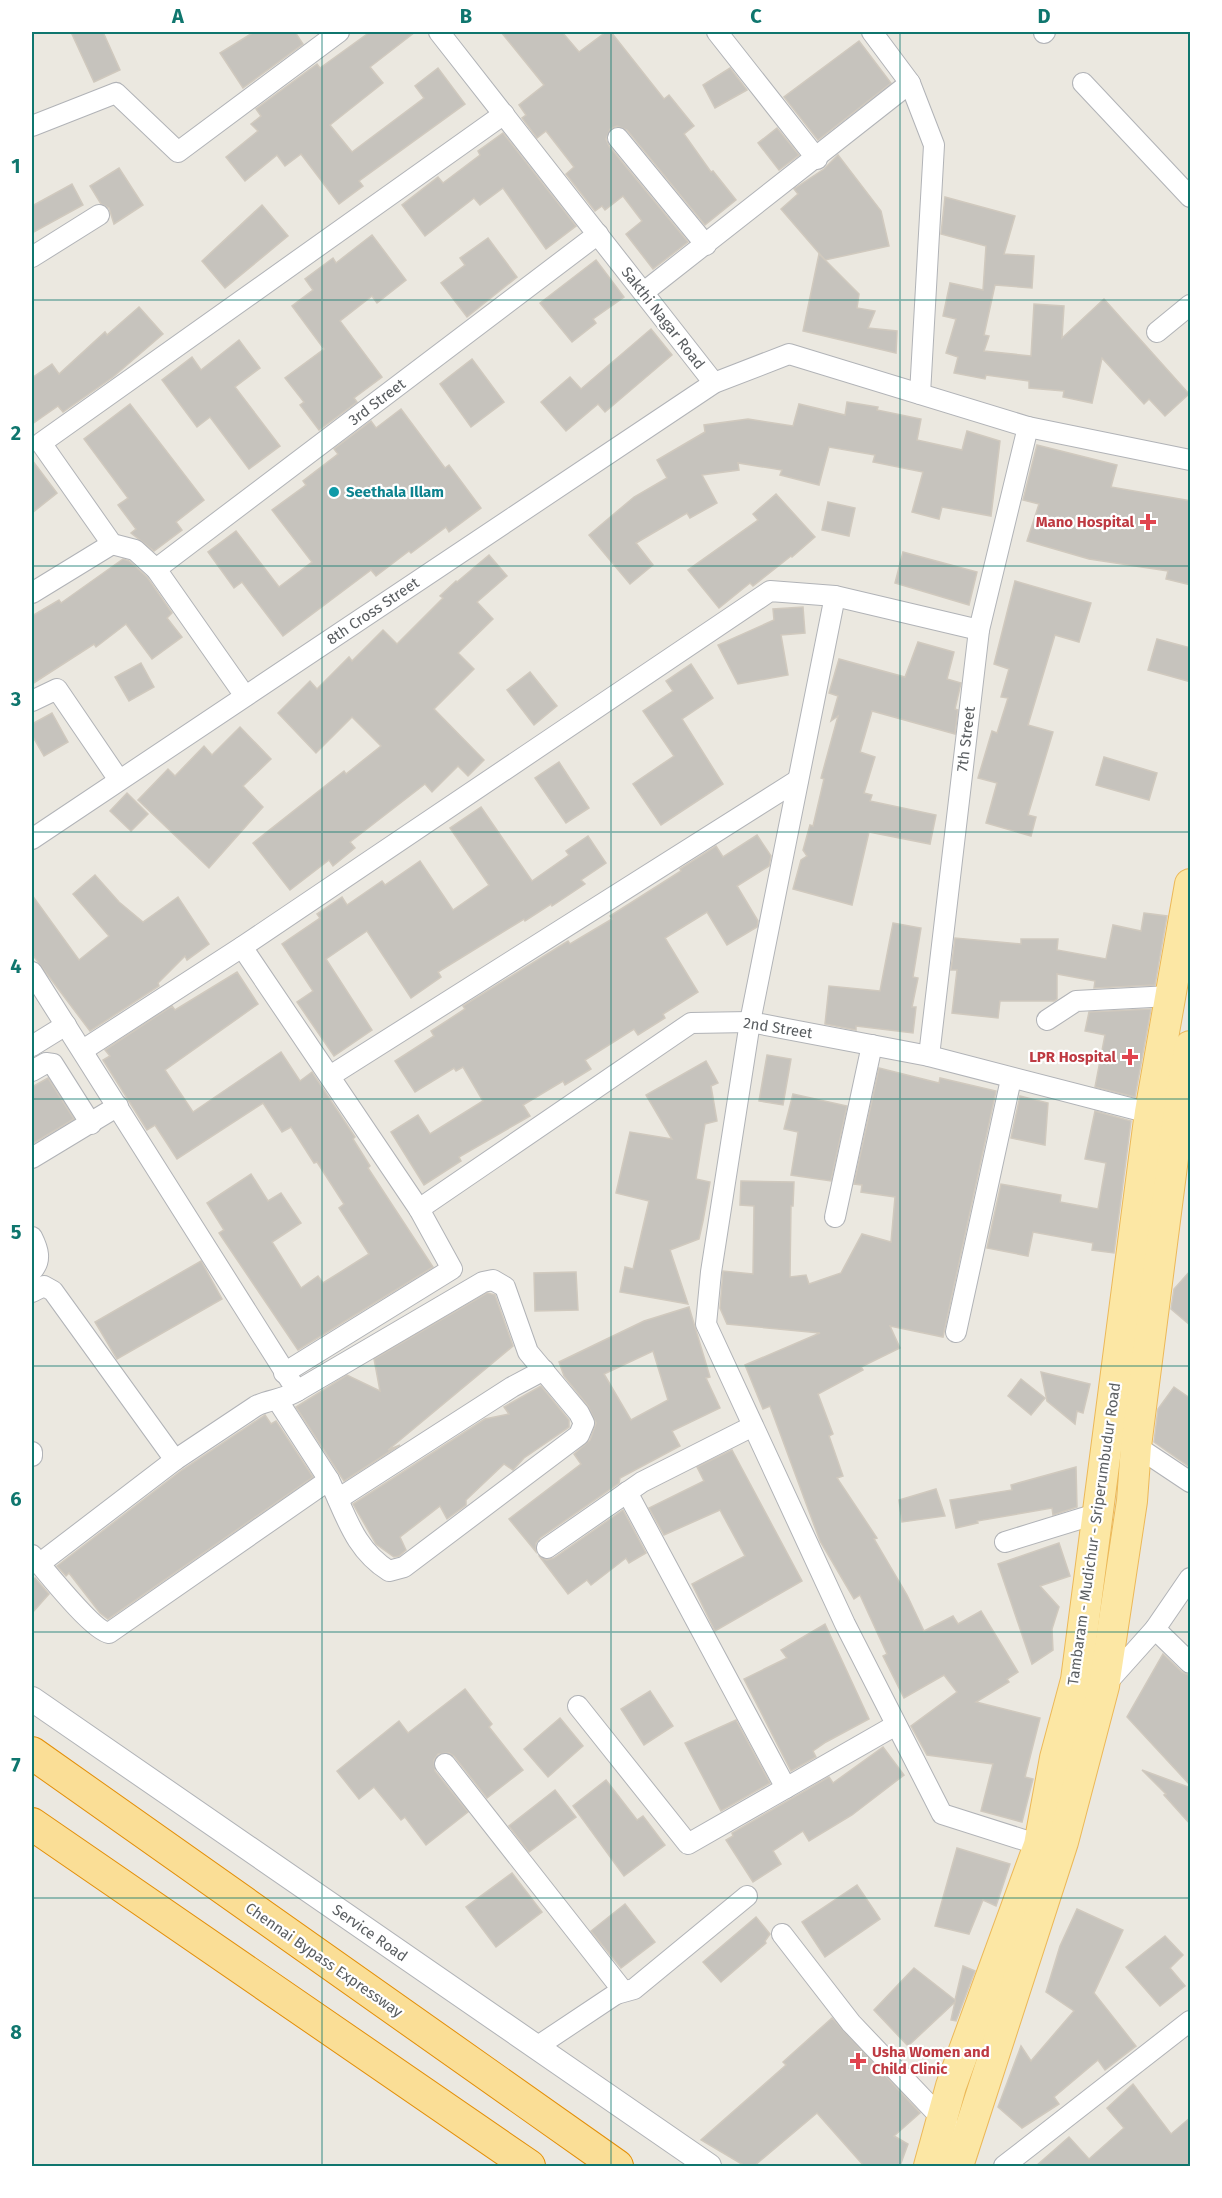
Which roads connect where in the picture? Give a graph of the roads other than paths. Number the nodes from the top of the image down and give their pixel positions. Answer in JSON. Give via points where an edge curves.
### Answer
{"nodes":[{"id":1,"x":339,"y":32,"type":"edge"},
{"id":2,"x":439,"y":32,"type":"edge"},
{"id":3,"x":717,"y":32,"type":"edge"},
{"id":4,"x":872,"y":32,"type":"edge"},
{"id":5,"x":1083,"y":82,"type":"dead end"},
{"id":6,"x":910,"y":83,"type":"junction"},
{"id":7,"x":504,"y":114,"type":"junction"},
{"id":8,"x":32,"y":126,"type":"edge"},
{"id":9,"x":618,"y":138,"type":"dead end"},
{"id":10,"x":817,"y":159,"type":"junction"},
{"id":11,"x":1191,"y":197,"type":"edge"},
{"id":12,"x":99,"y":215,"type":"dead end"},
{"id":13,"x":598,"y":234,"type":"junction"},
{"id":14,"x":705,"y":245,"type":"junction"},
{"id":15,"x":32,"y":257,"type":"edge"},
{"id":16,"x":644,"y":292,"type":"junction"},
{"id":17,"x":1191,"y":305,"type":"edge"},
{"id":18,"x":1157,"y":332,"type":"dead end"},
{"id":19,"x":714,"y":383,"type":"junction"},
{"id":20,"x":920,"y":394,"type":"junction"},
{"id":21,"x":1028,"y":427,"type":"junction"},
{"id":22,"x":36,"y":437,"type":"edge"},
{"id":23,"x":1191,"y":460,"type":"edge"},
{"id":24,"x":112,"y":544,"type":"junction"},
{"id":25,"x":156,"y":569,"type":"junction"},
{"id":26,"x":32,"y":592,"type":"edge"},
{"id":27,"x":835,"y":596,"type":"junction"},
{"id":28,"x":980,"y":630,"type":"junction"},
{"id":29,"x":245,"y":696,"type":"junction"},
{"id":30,"x":32,"y":701,"type":"edge"},
{"id":31,"x":119,"y":780,"type":"junction"},
{"id":32,"x":798,"y":780,"type":"junction"},
{"id":33,"x":32,"y":838,"type":"edge"},
{"id":34,"x":1191,"y":884,"type":"edge"},
{"id":35,"x":242,"y":947,"type":"junction"},
{"id":36,"x":32,"y":972,"type":"edge"},
{"id":37,"x":1170,"y":996,"type":"junction"},
{"id":38,"x":1047,"y":1020,"type":"dead end"},
{"id":39,"x":750,"y":1022,"type":"junction"},
{"id":40,"x":66,"y":1025,"type":"junction"},
{"id":41,"x":40,"y":1041,"type":"edge"},
{"id":42,"x":872,"y":1045,"type":"junction"},
{"id":43,"x":1191,"y":1046,"type":"edge"},
{"id":44,"x":83,"y":1050,"type":"junction"},
{"id":45,"x":929,"y":1056,"type":"junction"},
{"id":46,"x":32,"y":1071,"type":"edge"},
{"id":47,"x":330,"y":1076,"type":"junction"},
{"id":48,"x":1011,"y":1079,"type":"junction"},
{"id":49,"x":1186,"y":1082,"type":"edge"},
{"id":50,"x":118,"y":1106,"type":"junction"},
{"id":51,"x":1150,"y":1112,"type":"junction"},
{"id":52,"x":1178,"y":1123,"type":"junction"},
{"id":53,"x":91,"y":1124,"type":"junction"},
{"id":54,"x":32,"y":1158,"type":"edge"},
{"id":55,"x":419,"y":1209,"type":"junction"},
{"id":56,"x":836,"y":1217,"type":"dead end"},
{"id":57,"x":32,"y":1237,"type":"edge"},
{"id":58,"x":32,"y":1271,"type":"edge"},
{"id":59,"x":32,"y":1292,"type":"edge"},
{"id":60,"x":956,"y":1332,"type":"dead end"},
{"id":61,"x":544,"y":1370,"type":"junction"},
{"id":62,"x":284,"y":1373,"type":"junction"},
{"id":63,"x":297,"y":1391,"type":"junction"},
{"id":64,"x":278,"y":1401,"type":"junction"},
{"id":65,"x":753,"y":1426,"type":"junction"},
{"id":66,"x":1136,"y":1446,"type":"junction"},
{"id":67,"x":175,"y":1460,"type":"junction"},
{"id":68,"x":329,"y":1480,"type":"junction"},
{"id":69,"x":1191,"y":1482,"type":"edge"},
{"id":70,"x":627,"y":1492,"type":"junction"},
{"id":71,"x":338,"y":1499,"type":"junction"},
{"id":72,"x":1099,"y":1513,"type":"junction"},
{"id":73,"x":1005,"y":1542,"type":"dead end"},
{"id":74,"x":547,"y":1548,"type":"dead end"},
{"id":75,"x":35,"y":1559,"type":"edge"},
{"id":76,"x":1191,"y":1578,"type":"edge"},
{"id":77,"x":1155,"y":1629,"type":"junction"},
{"id":78,"x":1191,"y":1663,"type":"edge"},
{"id":79,"x":1104,"y":1686,"type":"junction"},
{"id":80,"x":32,"y":1699,"type":"edge"},
{"id":81,"x":578,"y":1706,"type":"dead end"},
{"id":82,"x":896,"y":1725,"type":"junction"},
{"id":83,"x":32,"y":1753,"type":"edge"},
{"id":84,"x":445,"y":1764,"type":"dead end"},
{"id":85,"x":786,"y":1788,"type":"junction"},
{"id":86,"x":32,"y":1824,"type":"edge"},
{"id":87,"x":1049,"y":1848,"type":"junction"},
{"id":88,"x":747,"y":1896,"type":"dead end"},
{"id":89,"x":782,"y":1934,"type":"dead end"},
{"id":90,"x":616,"y":1994,"type":"junction"},
{"id":91,"x":1191,"y":2021,"type":"edge"},
{"id":92,"x":535,"y":2048,"type":"junction"},
{"id":93,"x":955,"y":2129,"type":"junction"},
{"id":94,"x":529,"y":2166,"type":"edge"},
{"id":95,"x":617,"y":2166,"type":"edge"},
{"id":96,"x":709,"y":2166,"type":"edge"},
{"id":97,"x":928,"y":2166,"type":"edge"},
{"id":98,"x":958,"y":2166,"type":"edge"},
{"id":99,"x":1004,"y":2166,"type":"edge"}],
"edges":[{"from":1,"to":8,"type":"street","via":[[178,152],[117,93]]},
{"from":2,"to":7,"type":"street","name":"Sakthi Nagar Road"},
{"from":3,"to":10,"type":"street"},
{"from":4,"to":6,"type":"street"},
{"from":5,"to":11,"type":"street"},
{"from":6,"to":10,"type":"street"},
{"from":6,"to":20,"type":"street","via":[[933,145]]},
{"from":7,"to":13,"type":"street","name":"Sakthi Nagar Road"},
{"from":7,"to":22,"type":"street"},
{"from":9,"to":14,"type":"street"},
{"from":10,"to":14,"type":"street"},
{"from":12,"to":15,"type":"street"},
{"from":13,"to":16,"type":"street","name":"Sakthi Nagar Road"},
{"from":13,"to":25,"type":"street","name":"3rd Street"},
{"from":14,"to":16,"type":"street"},
{"from":16,"to":19,"type":"street","name":"Sakthi Nagar Road"},
{"from":17,"to":18,"type":"street"},
{"from":19,"to":20,"type":"street","name":"Sakthi Nagar Road","via":[[789,354]]},
{"from":19,"to":29,"type":"street","name":"8th Cross Street"},
{"from":20,"to":21,"type":"street","name":"Sakthi Nagar Road"},
{"from":21,"to":23,"type":"street","name":"Sakthi Nagar Road"},
{"from":21,"to":28,"type":"street","name":"7th Street"},
{"from":22,"to":24,"type":"street"},
{"from":24,"to":25,"type":"street","via":[[135,550]]},
{"from":24,"to":26,"type":"street"},
{"from":25,"to":29,"type":"street"},
{"from":27,"to":28,"type":"street"},
{"from":27,"to":32,"type":"street"},
{"from":27,"to":35,"type":"street","via":[[770,591]]},
{"from":28,"to":45,"type":"street","name":"7th Street"},
{"from":29,"to":31,"type":"street","name":"8th Cross Street"},
{"from":30,"to":31,"type":"street","via":[[57,689]]},
{"from":31,"to":33,"type":"street","name":"8th Cross Street"},
{"from":32,"to":39,"type":"street"},
{"from":32,"to":47,"type":"street"},
{"from":34,"to":37,"type":"main road","name":"Tambaram - Mudichur - Sriperumbudur Road"},
{"from":35,"to":44,"type":"street"},
{"from":35,"to":47,"type":"street"},
{"from":36,"to":40,"type":"street"},
{"from":37,"to":38,"type":"street","via":[[1076,1001]]},
{"from":37,"to":51,"type":"main road","name":"Tambaram - Mudichur - Sriperumbudur Road"},
{"from":39,"to":42,"type":"street","name":"2nd Street"},
{"from":39,"to":55,"type":"street","name":"2nd Street","via":[[691,1023]]},
{"from":39,"to":65,"type":"street","via":[[706,1324]]},
{"from":40,"to":41,"type":"street"},
{"from":40,"to":44,"type":"street"},
{"from":42,"to":45,"type":"street","name":"2nd Street"},
{"from":42,"to":56,"type":"street"},
{"from":43,"to":49,"type":"main road","name":"Tambaram - Mudichur - Sriperumbudur Road"},
{"from":44,"to":50,"type":"street"},
{"from":45,"to":48,"type":"street","name":"2nd Street"},
{"from":46,"to":53,"type":"street","via":[[46,1063],[53,1064]]},
{"from":47,"to":55,"type":"street"},
{"from":48,"to":51,"type":"street","name":"2nd Street"},
{"from":48,"to":60,"type":"street"},
{"from":49,"to":52,"type":"main road","name":"Tambaram - Mudichur - Sriperumbudur Road"},
{"from":50,"to":53,"type":"street"},
{"from":50,"to":62,"type":"street"},
{"from":51,"to":52,"type":"street","name":"2nd Street"},
{"from":51,"to":72,"type":"main road","name":"Tambaram - Mudichur - Sriperumbudur Road"},
{"from":52,"to":66,"type":"main road","name":"Tambaram - Mudichur - Sriperumbudur Road"},
{"from":53,"to":54,"type":"street"},
{"from":55,"to":62,"type":"street","via":[[452,1269]]},
{"from":57,"to":58,"type":"street","via":[[38,1263]]},
{"from":59,"to":67,"type":"street","via":[[44,1286],[53,1291]]},
{"from":61,"to":63,"type":"street","via":[[528,1352],[505,1287],[493,1280],[483,1282]]},
{"from":61,"to":71,"type":"street"},
{"from":61,"to":71,"type":"street","via":[[579,1413],[584,1423],[579,1435],[404,1568],[389,1571],[375,1562],[347,1525]]},
{"from":62,"to":63,"type":"street"},
{"from":63,"to":64,"type":"street"},
{"from":64,"to":67,"type":"street","via":[[268,1400],[256,1406]]},
{"from":64,"to":68,"type":"street"},
{"from":65,"to":70,"type":"street"},
{"from":65,"to":82,"type":"street"},
{"from":66,"to":69,"type":"street"},
{"from":66,"to":79,"type":"main road","name":"Tambaram - Mudichur - Sriperumbudur Road","via":[[1132,1501]]},
{"from":67,"to":75,"type":"street"},
{"from":68,"to":71,"type":"street"},
{"from":68,"to":75,"type":"street","via":[[109,1633],[90,1620]]},
{"from":70,"to":74,"type":"street"},
{"from":70,"to":85,"type":"street"},
{"from":72,"to":73,"type":"street"},
{"from":72,"to":87,"type":"main road","name":"Tambaram - Mudichur - Sriperumbudur Road","via":[[1076,1680],[1055,1758]]},
{"from":76,"to":77,"type":"street"},
{"from":77,"to":78,"type":"street"},
{"from":77,"to":79,"type":"street"},
{"from":79,"to":87,"type":"main road","name":"Tambaram - Mudichur - Sriperumbudur Road"},
{"from":80,"to":92,"type":"street","name":"Service Road"},
{"from":81,"to":85,"type":"street","via":[[688,1844]]},
{"from":82,"to":85,"type":"street"},
{"from":82,"to":87,"type":"street","via":[[942,1814]]},
{"from":83,"to":95,"type":"highway","name":"Chennai Bypass Expressway"},
{"from":84,"to":90,"type":"street","via":[[620,1987]]},
{"from":86,"to":94,"type":"highway"},
{"from":87,"to":93,"type":"main road","name":"Tambaram - Mudichur - Sriperumbudur Road","via":[[951,2086]]},
{"from":88,"to":90,"type":"street","via":[[634,1989]]},
{"from":89,"to":93,"type":"street","via":[[851,2023]]},
{"from":90,"to":92,"type":"street"},
{"from":91,"to":99,"type":"street"},
{"from":92,"to":96,"type":"street","name":"Service Road"},
{"from":93,"to":97,"type":"main road","name":"Tambaram - Mudichur - Sriperumbudur Road"},
{"from":93,"to":98,"type":"main road","name":"Tambaram - Mudichur - Sriperumbudur Road"}]}
